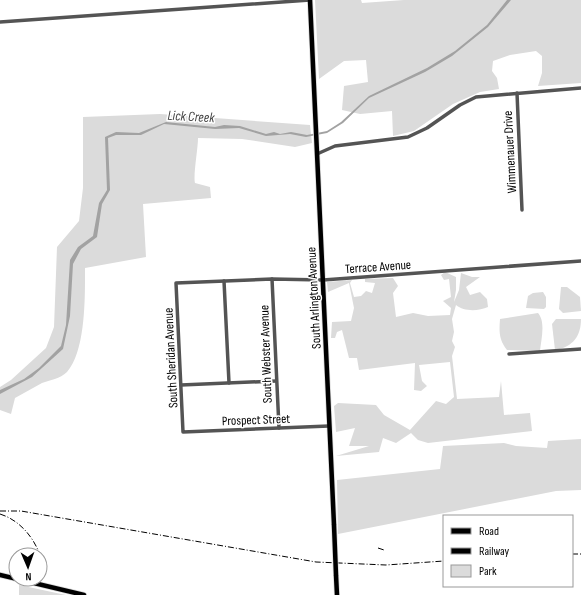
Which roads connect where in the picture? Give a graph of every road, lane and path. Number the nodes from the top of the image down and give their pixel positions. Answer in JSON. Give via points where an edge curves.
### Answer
{"nodes":[{"id":1,"x":310,"y":0,"type":"edge"},
{"id":2,"x":0,"y":22,"type":"edge"},
{"id":3,"x":581,"y":88,"type":"edge"},
{"id":4,"x":517,"y":93,"type":"junction"},
{"id":5,"x":317,"y":154,"type":"junction"},
{"id":6,"x":522,"y":210,"type":"dead end"},
{"id":7,"x":581,"y":261,"type":"edge"},
{"id":8,"x":272,"y":279,"type":"junction"},
{"id":9,"x":323,"y":280,"type":"junction"},
{"id":10,"x":224,"y":281,"type":"junction"},
{"id":11,"x":176,"y":283,"type":"joint"},
{"id":12,"x":581,"y":349,"type":"edge"},
{"id":13,"x":509,"y":354,"type":"dead end"},
{"id":14,"x":276,"y":381,"type":"junction"},
{"id":15,"x":229,"y":383,"type":"junction"},
{"id":16,"x":181,"y":385,"type":"junction"},
{"id":17,"x":329,"y":426,"type":"junction"},
{"id":18,"x":278,"y":428,"type":"junction"},
{"id":19,"x":183,"y":432,"type":"joint"},
{"id":20,"x":0,"y":575,"type":"edge"},
{"id":21,"x":84,"y":595,"type":"edge"},
{"id":22,"x":337,"y":595,"type":"edge"}],
"edges":[{"from":1,"to":2,"type":"street"},
{"from":1,"to":5,"type":"main road","name":"South Arlington Avenue"},
{"from":3,"to":4,"type":"street"},
{"from":4,"to":5,"type":"street","via":[[484,95],[469,100],[427,128],[404,138],[340,145]]},
{"from":4,"to":6,"type":"street","name":"Wimmenauer Drive"},
{"from":5,"to":9,"type":"main road","name":"South Arlington Avenue"},
{"from":7,"to":9,"type":"street","name":"Terrace Avenue"},
{"from":8,"to":9,"type":"street","name":"Terrace Avenue"},
{"from":8,"to":10,"type":"street","name":"Terrace Avenue"},
{"from":8,"to":14,"type":"street","name":"South Webster Avenue"},
{"from":9,"to":17,"type":"main road","name":"South Arlington Avenue"},
{"from":10,"to":11,"type":"street","name":"Terrace Avenue"},
{"from":10,"to":15,"type":"street"},
{"from":11,"to":16,"type":"street","name":"South Sheridan Avenue"},
{"from":12,"to":13,"type":"street"},
{"from":14,"to":15,"type":"street"},
{"from":14,"to":18,"type":"street","name":"South Webster Avenue"},
{"from":15,"to":16,"type":"street"},
{"from":16,"to":19,"type":"street","name":"South Sheridan Avenue"},
{"from":17,"to":18,"type":"street","name":"Prospect Street"},
{"from":17,"to":22,"type":"main road","name":"South Arlington Avenue","bridge":true},
{"from":18,"to":19,"type":"street","name":"Prospect Street"},
{"from":20,"to":21,"type":"main road"}]}
